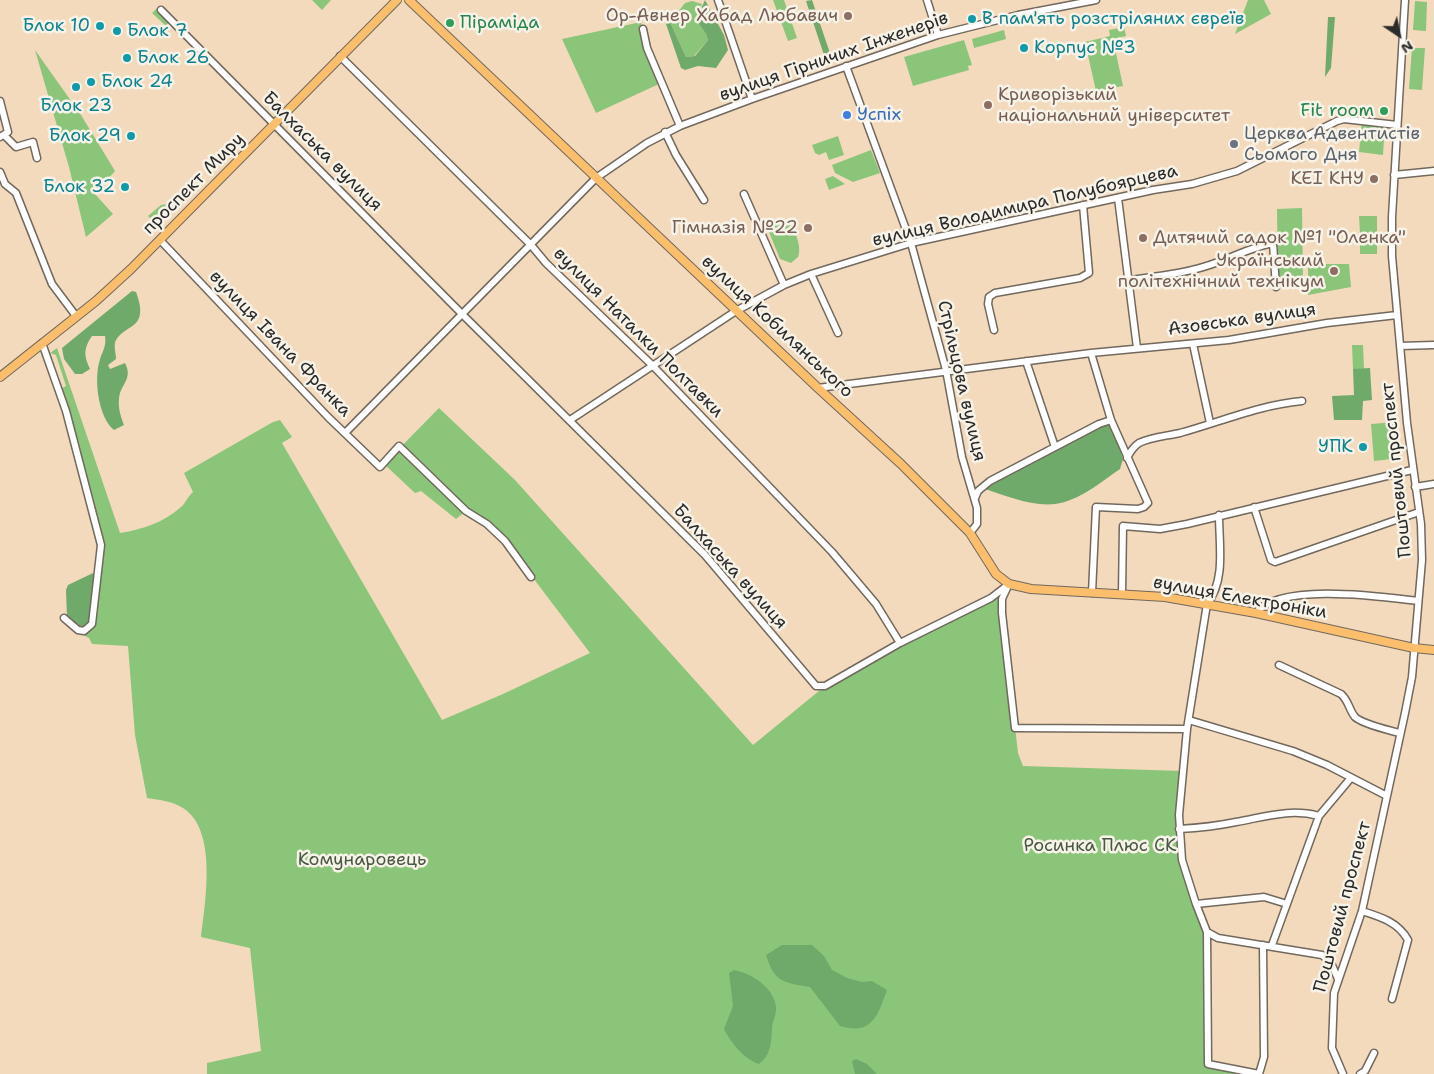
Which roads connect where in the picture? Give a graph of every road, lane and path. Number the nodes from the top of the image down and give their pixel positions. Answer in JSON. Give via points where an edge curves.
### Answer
{"nodes":[{"id":1,"x":397,"y":0,"type":"edge"},
{"id":2,"x":408,"y":0,"type":"edge"},
{"id":3,"x":718,"y":0,"type":"edge"},
{"id":4,"x":927,"y":0,"type":"edge"},
{"id":5,"x":1096,"y":0,"type":"edge"},
{"id":6,"x":1405,"y":0,"type":"edge"},
{"id":7,"x":161,"y":10,"type":"dead end"},
{"id":8,"x":644,"y":29,"type":"dead end"},
{"id":9,"x":938,"y":35,"type":"junction"},
{"id":10,"x":340,"y":56,"type":"junction"},
{"id":11,"x":846,"y":66,"type":"junction"},
{"id":12,"x":752,"y":99,"type":"junction"},
{"id":13,"x":0,"y":101,"type":"edge"},
{"id":14,"x":274,"y":124,"type":"junction"},
{"id":15,"x":1397,"y":124,"type":"junction"},
{"id":16,"x":680,"y":126,"type":"junction"},
{"id":17,"x":666,"y":132,"type":"junction"},
{"id":18,"x":3,"y":136,"type":"edge"},
{"id":19,"x":37,"y":158,"type":"dead end"},
{"id":20,"x":1434,"y":171,"type":"edge"},
{"id":21,"x":1394,"y":175,"type":"junction"},
{"id":22,"x":1,"y":176,"type":"edge"},
{"id":23,"x":596,"y":178,"type":"junction"},
{"id":24,"x":744,"y":194,"type":"dead end"},
{"id":25,"x":1118,"y":198,"type":"junction"},
{"id":26,"x":704,"y":200,"type":"dead end"},
{"id":27,"x":1083,"y":205,"type":"junction"},
{"id":28,"x":160,"y":240,"type":"junction"},
{"id":29,"x":911,"y":243,"type":"junction"},
{"id":30,"x":531,"y":245,"type":"junction"},
{"id":31,"x":811,"y":274,"type":"junction"},
{"id":32,"x":1129,"y":280,"type":"junction"},
{"id":33,"x":784,"y":285,"type":"junction"},
{"id":34,"x":1276,"y":287,"type":"dead end"},
{"id":35,"x":736,"y":311,"type":"junction"},
{"id":36,"x":463,"y":315,"type":"junction"},
{"id":37,"x":1398,"y":315,"type":"junction"},
{"id":38,"x":76,"y":316,"type":"junction"},
{"id":39,"x":994,"y":330,"type":"dead end"},
{"id":40,"x":838,"y":333,"type":"dead end"},
{"id":41,"x":42,"y":343,"type":"junction"},
{"id":42,"x":1193,"y":344,"type":"junction"},
{"id":43,"x":1434,"y":345,"type":"edge"},
{"id":44,"x":1400,"y":346,"type":"junction"},
{"id":45,"x":1137,"y":348,"type":"junction"},
{"id":46,"x":1091,"y":353,"type":"junction"},
{"id":47,"x":1026,"y":361,"type":"junction"},
{"id":48,"x":653,"y":366,"type":"junction"},
{"id":49,"x":946,"y":370,"type":"junction"},
{"id":50,"x":0,"y":376,"type":"edge"},
{"id":51,"x":818,"y":388,"type":"junction"},
{"id":52,"x":1302,"y":401,"type":"dead end"},
{"id":53,"x":570,"y":420,"type":"junction"},
{"id":54,"x":1111,"y":420,"type":"junction"},
{"id":55,"x":1210,"y":423,"type":"junction"},
{"id":56,"x":345,"y":433,"type":"junction"},
{"id":57,"x":1055,"y":447,"type":"junction"},
{"id":58,"x":1127,"y":458,"type":"junction"},
{"id":59,"x":1412,"y":470,"type":"junction"},
{"id":60,"x":1434,"y":484,"type":"edge"},
{"id":61,"x":1415,"y":487,"type":"junction"},
{"id":62,"x":975,"y":498,"type":"junction"},
{"id":63,"x":1254,"y":507,"type":"junction"},
{"id":64,"x":1419,"y":512,"type":"junction"},
{"id":65,"x":1219,"y":516,"type":"junction"},
{"id":66,"x":970,"y":533,"type":"junction"},
{"id":67,"x":531,"y":577,"type":"dead end"},
{"id":68,"x":1009,"y":584,"type":"junction"},
{"id":69,"x":1092,"y":592,"type":"junction"},
{"id":70,"x":1122,"y":594,"type":"junction"},
{"id":71,"x":1418,"y":601,"type":"junction"},
{"id":72,"x":1206,"y":604,"type":"junction"},
{"id":73,"x":1256,"y":614,"type":"junction"},
{"id":74,"x":64,"y":618,"type":"dead end"},
{"id":75,"x":900,"y":643,"type":"junction"},
{"id":76,"x":1414,"y":648,"type":"junction"},
{"id":77,"x":1434,"y":650,"type":"edge"},
{"id":78,"x":1279,"y":666,"type":"dead end"},
{"id":79,"x":1189,"y":720,"type":"junction"},
{"id":80,"x":1188,"y":729,"type":"junction"},
{"id":81,"x":1399,"y":734,"type":"junction"},
{"id":82,"x":1350,"y":779,"type":"junction"},
{"id":83,"x":1387,"y":796,"type":"junction"},
{"id":84,"x":1320,"y":816,"type":"junction"},
{"id":85,"x":1179,"y":830,"type":"junction"},
{"id":86,"x":1196,"y":904,"type":"junction"},
{"id":87,"x":1287,"y":904,"type":"junction"},
{"id":88,"x":1362,"y":911,"type":"junction"},
{"id":89,"x":1207,"y":932,"type":"junction"},
{"id":90,"x":1263,"y":945,"type":"junction"},
{"id":91,"x":1272,"y":946,"type":"junction"},
{"id":92,"x":1338,"y":979,"type":"junction"},
{"id":93,"x":1392,"y":999,"type":"dead end"},
{"id":94,"x":1374,"y":1052,"type":"dead end"},
{"id":95,"x":1259,"y":1074,"type":"edge"},
{"id":96,"x":1343,"y":1074,"type":"edge"},
{"id":97,"x":1360,"y":1074,"type":"edge"}],
"edges":[{"from":1,"to":10,"type":"main road","name":"проспект Миру"},
{"from":2,"to":23,"type":"main road","name":"вулиця Кобилянського"},
{"from":3,"to":12,"type":"street"},
{"from":4,"to":9,"type":"street"},
{"from":5,"to":9,"type":"street","name":"вулиця Гірничих Інженерів"},
{"from":6,"to":15,"type":"street","name":"Поштовий проспект"},
{"from":7,"to":14,"type":"street","name":"Балхаська вулиця"},
{"from":8,"to":16,"type":"street","via":[[647,48]]},
{"from":9,"to":11,"type":"street","name":"вулиця Гірничих Інженерів"},
{"from":10,"to":14,"type":"main road","name":"проспект Миру"},
{"from":10,"to":30,"type":"street","name":"вулиця Наталки Полтавки"},
{"from":11,"to":12,"type":"street","name":"вулиця Гірничих Інженерів"},
{"from":11,"to":29,"type":"street","name":"Стрільцова вулиця"},
{"from":12,"to":16,"type":"street","name":"вулиця Гірничих Інженерів"},
{"from":13,"to":18,"type":"street","via":[[8,132]]},
{"from":14,"to":28,"type":"main road","name":"проспект Миру"},
{"from":14,"to":36,"type":"street","name":"Балхаська вулиця"},
{"from":15,"to":21,"type":"street","name":"Поштовий проспект"},
{"from":15,"to":25,"type":"street","name":"вулиця Володимира Полубоярцева","via":[[1344,119],[1237,171],[1192,184]]},
{"from":16,"to":17,"type":"street","name":"вулиця Гірничих Інженерів"},
{"from":17,"to":23,"type":"street","name":"вулиця Гірничих Інженерів"},
{"from":17,"to":26,"type":"street"},
{"from":18,"to":19,"type":"street","via":[[16,147],[32,142]]},
{"from":20,"to":21,"type":"street"},
{"from":21,"to":37,"type":"street","name":"Поштовий проспект","via":[[1392,256]]},
{"from":22,"to":38,"type":"street","via":[[16,193],[52,284]]},
{"from":23,"to":30,"type":"street"},
{"from":23,"to":35,"type":"main road","name":"вулиця Кобилянського"},
{"from":24,"to":33,"type":"street"},
{"from":25,"to":27,"type":"street","name":"вулиця Володимира Полубоярцева"},
{"from":25,"to":32,"type":"street"},
{"from":27,"to":29,"type":"street","name":"вулиця Володимира Полубоярцева"},
{"from":27,"to":39,"type":"street","via":[[1089,273],[1080,278],[995,293],[989,297],[988,304]]},
{"from":28,"to":38,"type":"main road","name":"проспект Миру","via":[[112,287]]},
{"from":28,"to":56,"type":"street","name":"вулиця Івана Франка"},
{"from":29,"to":31,"type":"street","name":"вулиця Володимира Полубоярцева"},
{"from":29,"to":49,"type":"street","name":"Стрільцова вулиця"},
{"from":30,"to":36,"type":"street"},
{"from":30,"to":48,"type":"street","name":"вулиця Наталки Полтавки"},
{"from":31,"to":33,"type":"street","name":"вулиця Володимира Полубоярцева"},
{"from":31,"to":40,"type":"street"},
{"from":32,"to":34,"type":"street","via":[[1217,263],[1253,247],[1273,243]]},
{"from":32,"to":45,"type":"street"},
{"from":33,"to":35,"type":"street","name":"вулиця Володимира Полубоярцева"},
{"from":35,"to":48,"type":"street","name":"вулиця Володимира Полубоярцева"},
{"from":35,"to":51,"type":"main road","name":"вулиця Кобилянського"},
{"from":36,"to":53,"type":"street","name":"Балхаська вулиця"},
{"from":36,"to":56,"type":"street"},
{"from":37,"to":42,"type":"street","name":"Азовська вулиця"},
{"from":37,"to":44,"type":"street","name":"Поштовий проспект"},
{"from":38,"to":41,"type":"main road","name":"проспект Миру"},
{"from":41,"to":50,"type":"main road","name":"проспект Миру"},
{"from":41,"to":74,"type":"street","via":[[66,411],[101,545],[92,624],[88,629],[78,630]]},
{"from":42,"to":45,"type":"street","name":"Азовська вулиця"},
{"from":42,"to":55,"type":"street"},
{"from":43,"to":44,"type":"street"},
{"from":44,"to":59,"type":"street","name":"Поштовий проспект"},
{"from":45,"to":46,"type":"street","name":"Азовська вулиця"},
{"from":46,"to":47,"type":"street","name":"Азовська вулиця"},
{"from":46,"to":54,"type":"street"},
{"from":47,"to":49,"type":"street","name":"Азовська вулиця"},
{"from":47,"to":57,"type":"street"},
{"from":48,"to":53,"type":"street","name":"вулиця Володимира Полубоярцева"},
{"from":48,"to":75,"type":"street","name":"вулиця Наталки Полтавки","via":[[855,578]]},
{"from":49,"to":51,"type":"street","name":"Азовська вулиця"},
{"from":49,"to":62,"type":"street","name":"Стрільцова вулиця","via":[[962,458]]},
{"from":51,"to":66,"type":"main road","name":"вулиця Кобилянського"},
{"from":52,"to":55,"type":"street"},
{"from":53,"to":75,"type":"street","name":"Балхаська вулиця","via":[[705,555],[816,686],[824,686]]},
{"from":54,"to":57,"type":"street"},
{"from":54,"to":58,"type":"street"},
{"from":55,"to":58,"type":"street","via":[[1139,443]]},
{"from":56,"to":67,"type":"street","name":"вулиця Івана Франка","via":[[380,467],[399,446],[466,511],[505,541]]},
{"from":57,"to":62,"type":"street","via":[[990,482],[978,491]]},
{"from":58,"to":69,"type":"street","via":[[1148,503],[1138,508],[1096,507]]},
{"from":59,"to":61,"type":"street","name":"Поштовий проспект"},
{"from":59,"to":63,"type":"street"},
{"from":60,"to":61,"type":"street"},
{"from":61,"to":64,"type":"street","name":"Поштовий проспект"},
{"from":62,"to":66,"type":"street","name":"Стрільцова вулиця","via":[[978,518]]},
{"from":63,"to":64,"type":"street","via":[[1267,552],[1275,562]]},
{"from":63,"to":65,"type":"street"},
{"from":64,"to":71,"type":"street","name":"Поштовий проспект","via":[[1422,544]]},
{"from":65,"to":70,"type":"street","via":[[1165,528],[1123,526]]},
{"from":65,"to":72,"type":"street","via":[[1218,583]]},
{"from":66,"to":68,"type":"main road","name":"вулиця Кобилянського","via":[[996,574]]},
{"from":68,"to":69,"type":"main road","name":"вулиця Електроніки","via":[[1031,589]]},
{"from":68,"to":75,"type":"street","name":"Балхаська вулиця","via":[[991,598]]},
{"from":68,"to":80,"type":"street","via":[[1002,599],[1002,613],[1015,728]]},
{"from":69,"to":70,"type":"main road","name":"вулиця Електроніки"},
{"from":70,"to":72,"type":"main road","name":"вулиця Електроніки"},
{"from":71,"to":73,"type":"street","via":[[1362,594],[1325,594],[1279,601]]},
{"from":71,"to":76,"type":"street","name":"Поштовий проспект"},
{"from":72,"to":73,"type":"main road","name":"вулиця Електроніки"},
{"from":72,"to":79,"type":"street"},
{"from":73,"to":76,"type":"main road","name":"вулиця Електроніки"},
{"from":76,"to":77,"type":"main road","name":"вулиця Електроніки"},
{"from":76,"to":81,"type":"street","name":"Поштовий проспект","via":[[1412,677]]},
{"from":78,"to":81,"type":"street","via":[[1341,694],[1360,720]]},
{"from":79,"to":80,"type":"street"},
{"from":79,"to":82,"type":"street","via":[[1293,751]]},
{"from":80,"to":85,"type":"street"},
{"from":81,"to":83,"type":"street","name":"Поштовий проспект"},
{"from":82,"to":83,"type":"street"},
{"from":82,"to":84,"type":"street"},
{"from":83,"to":88,"type":"street","name":"Поштовий проспект"},
{"from":84,"to":85,"type":"street","via":[[1280,812]]},
{"from":84,"to":87,"type":"street"},
{"from":85,"to":86,"type":"street","via":[[1182,860]]},
{"from":86,"to":87,"type":"street","via":[[1264,897]]},
{"from":86,"to":89,"type":"street"},
{"from":87,"to":91,"type":"street"},
{"from":88,"to":92,"type":"street","name":"Поштовий проспект"},
{"from":88,"to":93,"type":"street","via":[[1392,922],[1408,940]]},
{"from":89,"to":90,"type":"street","via":[[1232,942]]},
{"from":89,"to":95,"type":"street","via":[[1208,1064]]},
{"from":90,"to":91,"type":"street"},
{"from":90,"to":95,"type":"street","via":[[1264,1057]]},
{"from":91,"to":92,"type":"street","via":[[1322,954],[1331,962]]},
{"from":92,"to":96,"type":"street","name":"Поштовий проспект","via":[[1331,1035],[1335,1060]]},
{"from":94,"to":97,"type":"street","via":[[1365,1071]]}]}
